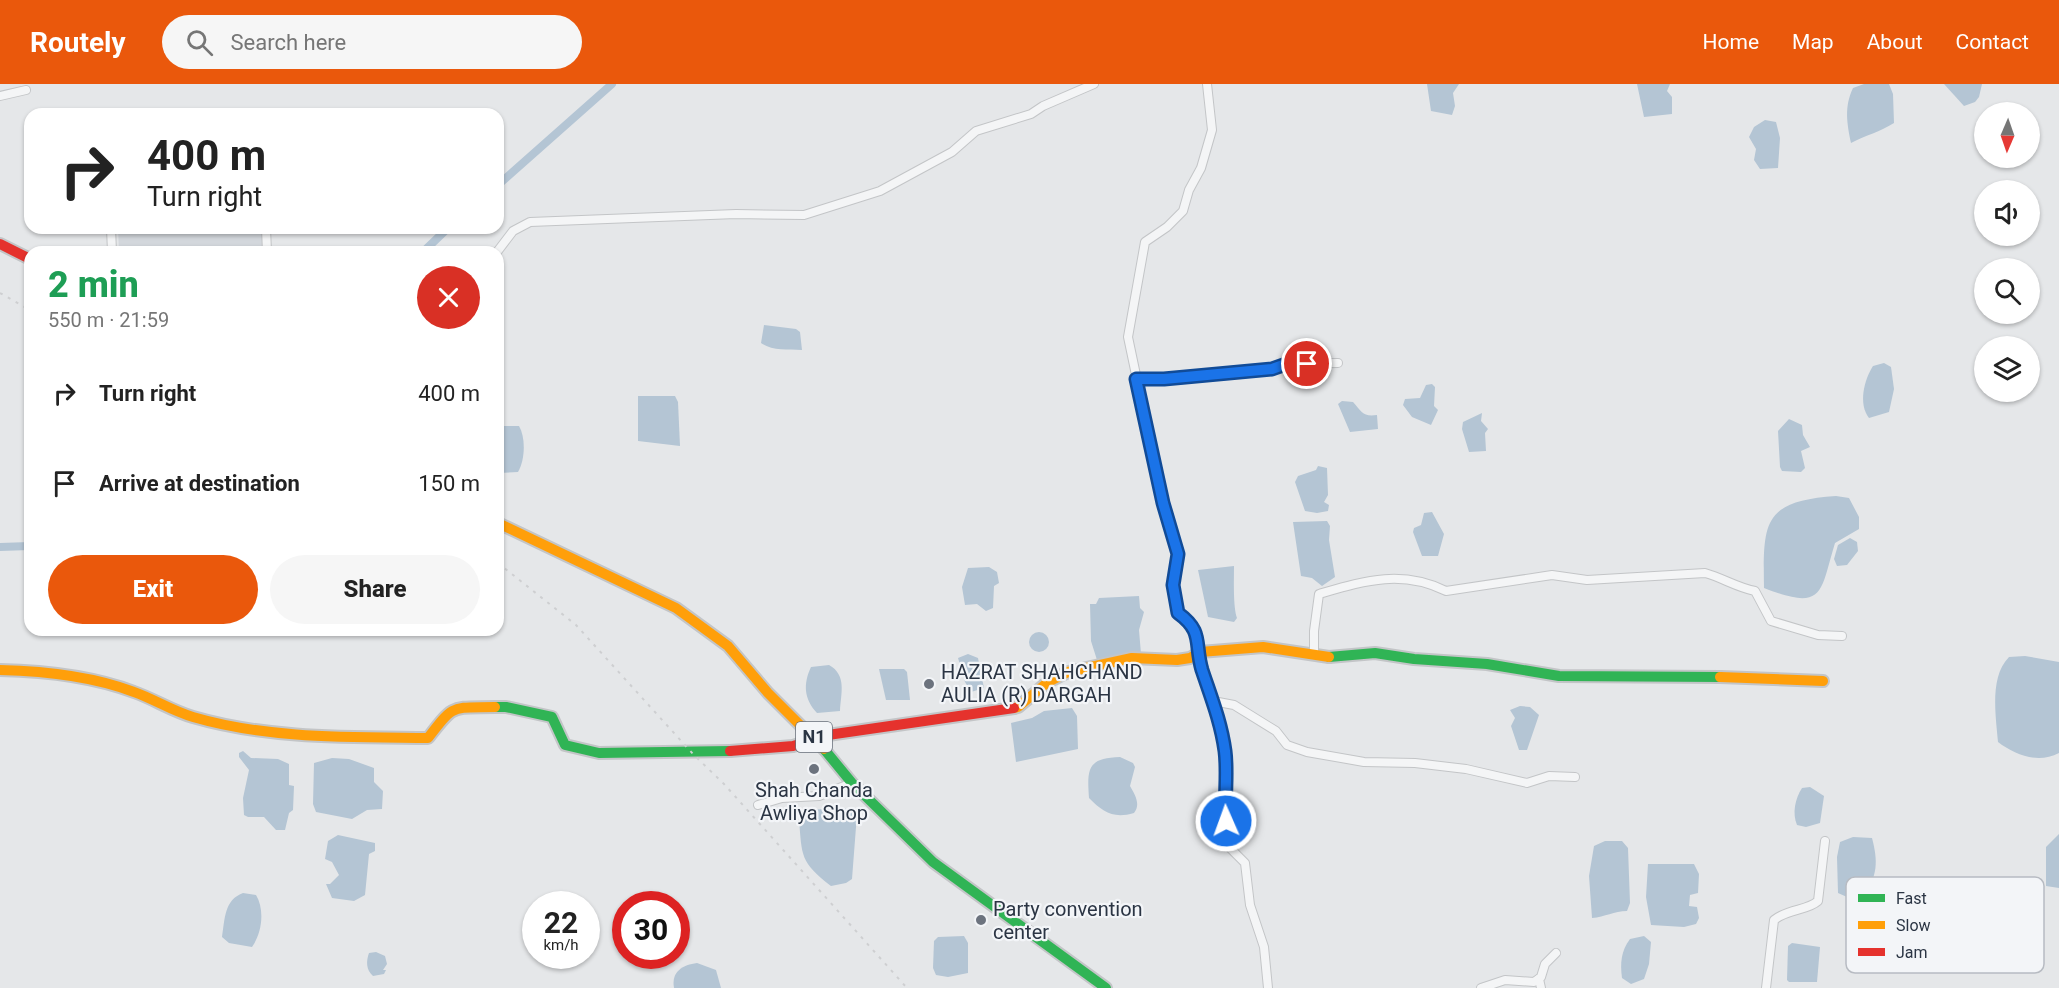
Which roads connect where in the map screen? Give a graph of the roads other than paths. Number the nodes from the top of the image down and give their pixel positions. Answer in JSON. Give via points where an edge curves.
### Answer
{"nodes":[{"id":1,"x":1094,"y":84,"type":"edge"},
{"id":2,"x":1207,"y":84,"type":"edge"},
{"id":3,"x":26,"y":90,"type":"dead end"},
{"id":4,"x":0,"y":96,"type":"edge"},
{"id":5,"x":0,"y":244,"type":"edge"},
{"id":6,"x":501,"y":246,"type":"edge"},
{"id":7,"x":24,"y":256,"type":"edge"},
{"id":8,"x":1338,"y":363,"type":"dead end"},
{"id":9,"x":1136,"y":379,"type":"junction"},
{"id":10,"x":504,"y":526,"type":"edge"},
{"id":11,"x":1842,"y":636,"type":"dead end"},
{"id":12,"x":1200,"y":652,"type":"junction"},
{"id":13,"x":1314,"y":655,"type":"junction"},
{"id":14,"x":0,"y":670,"type":"edge"},
{"id":15,"x":1823,"y":681,"type":"dead end"},
{"id":16,"x":1213,"y":700,"type":"junction"},
{"id":17,"x":816,"y":739,"type":"junction"},
{"id":18,"x":1575,"y":777,"type":"dead end"},
{"id":19,"x":852,"y":783,"type":"junction"},
{"id":20,"x":758,"y":805,"type":"dead end"},
{"id":21,"x":1825,"y":841,"type":"dead end"},
{"id":22,"x":1556,"y":953,"type":"dead end"},
{"id":23,"x":1539,"y":979,"type":"junction"},
{"id":24,"x":1106,"y":988,"type":"edge"},
{"id":25,"x":1268,"y":988,"type":"edge"},
{"id":26,"x":1481,"y":988,"type":"edge"},
{"id":27,"x":1541,"y":988,"type":"edge"},
{"id":28,"x":1766,"y":988,"type":"edge"}],
"edges":[{"from":1,"to":6,"type":"street","via":[[1031,114],[976,131],[952,152],[880,191],[804,215],[546,220],[530,222],[513,231]]},
{"from":2,"to":9,"type":"street","via":[[1212,130],[1201,168],[1183,211],[1145,242],[1128,337]]},
{"from":3,"to":4,"type":"street"},
{"from":5,"to":7,"type":"main road"},
{"from":8,"to":9,"type":"street","via":[[1286,364],[1222,374]]},
{"from":9,"to":12,"type":"street","via":[[1178,554],[1173,585],[1178,613],[1195,630]]},
{"from":10,"to":17,"type":"main road","number":"N1","via":[[676,608],[728,646],[768,693]]},
{"from":11,"to":13,"type":"street","via":[[1818,635],[1771,621],[1755,591],[1733,587],[1721,577],[1705,573],[1587,580],[1552,575],[1446,591],[1431,584],[1391,577],[1319,594]]},
{"from":12,"to":13,"type":"main road","via":[[1263,647]]},
{"from":12,"to":16,"type":"street"},
{"from":12,"to":17,"type":"main road","via":[[1177,660],[1132,658],[1068,672],[1048,682],[1018,707]]},
{"from":13,"to":15,"type":"main road","via":[[1335,658],[1375,653],[1559,676]]},
{"from":14,"to":17,"type":"main road","via":[[48,672],[107,683],[192,716],[296,731],[428,738],[448,712],[458,707],[481,706],[548,714],[555,720],[565,745],[598,753],[752,751]]},
{"from":16,"to":18,"type":"street","via":[[1234,705],[1276,731],[1287,745],[1307,752],[1364,762],[1466,769],[1527,783],[1549,776]]},
{"from":16,"to":25,"type":"street","via":[[1225,750],[1228,846],[1245,863],[1250,905],[1264,946]]},
{"from":17,"to":19,"type":"main road","number":"N1"},
{"from":19,"to":20,"type":"street","via":[[819,796],[782,798]]},
{"from":19,"to":24,"type":"main road","number":"N1","via":[[933,862]]},
{"from":21,"to":28,"type":"street","via":[[1818,901],[1785,911],[1774,920]]},
{"from":22,"to":23,"type":"street","via":[[1545,964]]},
{"from":23,"to":26,"type":"street","via":[[1505,980]]},
{"from":23,"to":27,"type":"street"}]}
